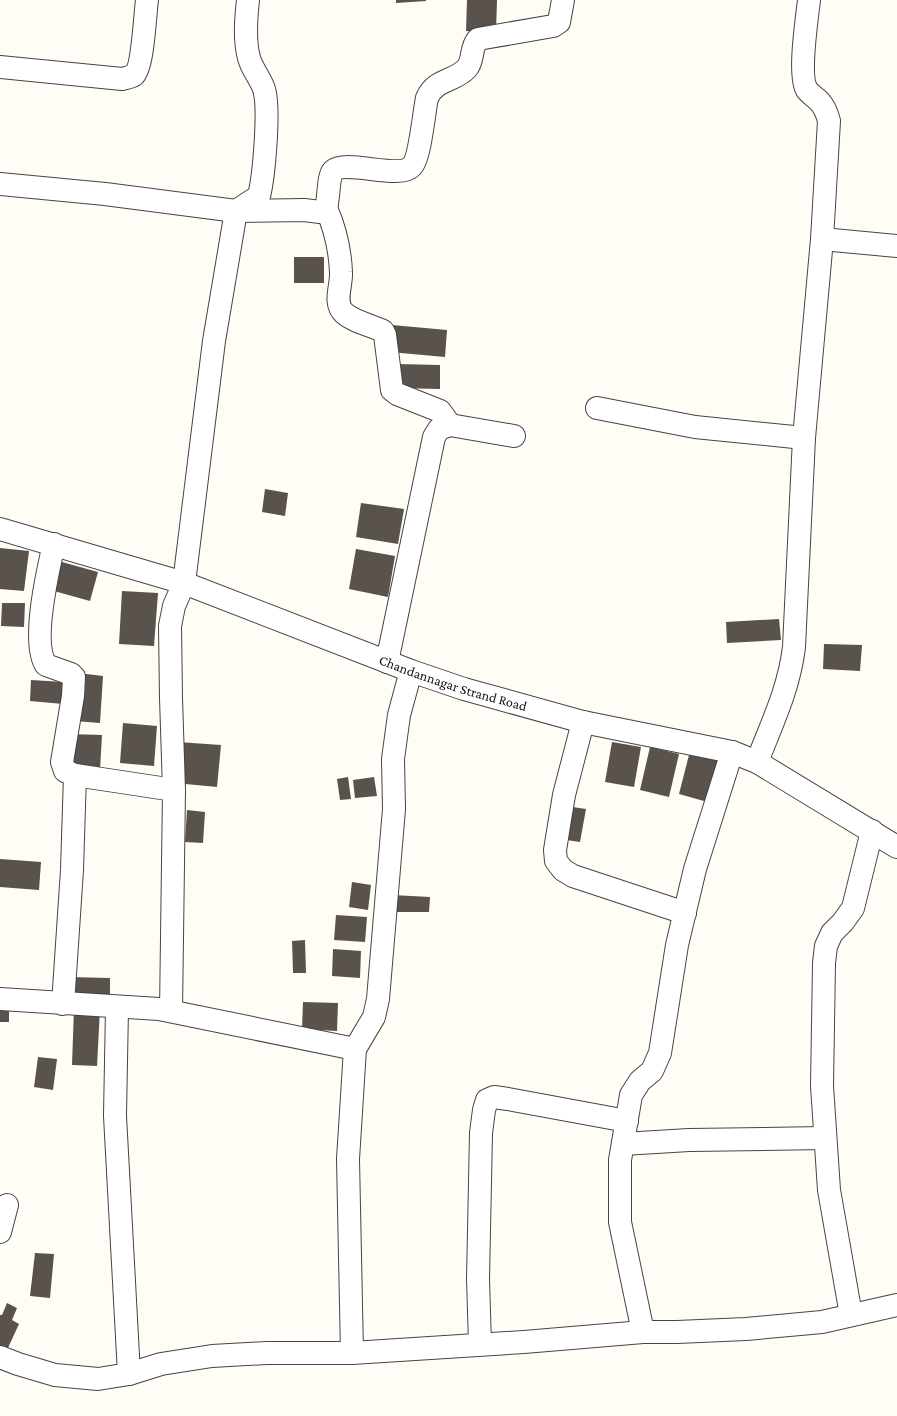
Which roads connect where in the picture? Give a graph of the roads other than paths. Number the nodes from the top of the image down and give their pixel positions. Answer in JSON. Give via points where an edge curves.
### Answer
{"nodes":[{"id":1,"x":147,"y":0,"type":"edge"},
{"id":2,"x":248,"y":0,"type":"edge"},
{"id":3,"x":563,"y":0,"type":"edge"},
{"id":4,"x":809,"y":0,"type":"edge"},
{"id":5,"x":0,"y":67,"type":"edge"},
{"id":6,"x":0,"y":184,"type":"edge"},
{"id":7,"x":326,"y":208,"type":"junction"},
{"id":8,"x":236,"y":211,"type":"junction"},
{"id":9,"x":822,"y":239,"type":"junction"},
{"id":10,"x":897,"y":246,"type":"edge"},
{"id":11,"x":597,"y":408,"type":"dead end"},
{"id":12,"x":450,"y":424,"type":"junction"},
{"id":13,"x":514,"y":436,"type":"dead end"},
{"id":14,"x":804,"y":438,"type":"junction"},
{"id":15,"x":0,"y":529,"type":"edge"},
{"id":16,"x":54,"y":544,"type":"junction"},
{"id":17,"x":184,"y":583,"type":"junction"},
{"id":18,"x":387,"y":662,"type":"junction"},
{"id":19,"x":411,"y":671,"type":"junction"},
{"id":20,"x":583,"y":722,"type":"junction"},
{"id":21,"x":732,"y":752,"type":"junction"},
{"id":22,"x":757,"y":762,"type":"junction"},
{"id":23,"x":75,"y":775,"type":"junction"},
{"id":24,"x":174,"y":790,"type":"junction"},
{"id":25,"x":872,"y":831,"type":"junction"},
{"id":26,"x":897,"y":847,"type":"edge"},
{"id":27,"x":684,"y":913,"type":"junction"},
{"id":28,"x":0,"y":999,"type":"edge"},
{"id":29,"x":63,"y":1004,"type":"junction"},
{"id":30,"x":117,"y":1008,"type":"junction"},
{"id":31,"x":170,"y":1011,"type":"junction"},
{"id":32,"x":355,"y":1049,"type":"junction"},
{"id":33,"x":627,"y":1121,"type":"junction"},
{"id":34,"x":825,"y":1138,"type":"junction"},
{"id":35,"x":623,"y":1144,"type":"junction"},
{"id":36,"x":7,"y":1205,"type":"dead end"},
{"id":37,"x":0,"y":1232,"type":"edge"},
{"id":38,"x":897,"y":1305,"type":"edge"},
{"id":39,"x":852,"y":1315,"type":"junction"},
{"id":40,"x":643,"y":1332,"type":"junction"},
{"id":41,"x":480,"y":1344,"type":"junction"},
{"id":42,"x":352,"y":1353,"type":"junction"},
{"id":43,"x":0,"y":1357,"type":"edge"},
{"id":44,"x":129,"y":1374,"type":"junction"}],
"edges":[{"from":1,"to":5,"type":"street","via":[[141,54],[134,75],[122,79]]},
{"from":2,"to":8,"type":"street","via":[[246,39],[249,59],[264,89],[266,102],[263,181],[259,196]]},
{"from":3,"to":7,"type":"street","via":[[559,22],[553,26],[478,39],[473,44],[469,66],[430,90],[417,157],[412,167],[388,171],[340,167],[330,177]]},
{"from":4,"to":9,"type":"street","via":[[804,82],[827,112],[829,121]]},
{"from":6,"to":8,"type":"street"},
{"from":7,"to":8,"type":"street","via":[[320,212]]},
{"from":7,"to":12,"type":"street","via":[[337,240],[341,273],[338,303],[342,312],[383,331],[392,390],[440,411]]},
{"from":8,"to":17,"type":"street","via":[[214,341]]},
{"from":9,"to":10,"type":"street"},
{"from":9,"to":14,"type":"street"},
{"from":11,"to":14,"type":"street","via":[[695,427]]},
{"from":12,"to":13,"type":"street"},
{"from":12,"to":18,"type":"street","via":[[434,437]]},
{"from":14,"to":22,"type":"street","via":[[791,672]]},
{"from":15,"to":16,"type":"street","name":"Chandannagar Strand Road"},
{"from":16,"to":17,"type":"street","name":"Chandannagar Strand Road"},
{"from":16,"to":23,"type":"street","via":[[43,591],[42,653],[46,664],[74,677],[62,762],[65,771]]},
{"from":17,"to":18,"type":"street","name":"Chandannagar Strand Road"},
{"from":17,"to":24,"type":"street","via":[[170,626]]},
{"from":18,"to":19,"type":"street","name":"Chandannagar Strand Road"},
{"from":19,"to":20,"type":"street","name":"Chandannagar Strand Road"},
{"from":19,"to":32,"type":"street","via":[[399,714],[393,759],[394,810],[378,999],[374,1017]]},
{"from":20,"to":21,"type":"street","name":"Chandannagar Strand Road"},
{"from":20,"to":27,"type":"street","via":[[564,796],[556,861],[562,870],[573,876]]},
{"from":21,"to":22,"type":"street","name":"Chandannagar Strand Road"},
{"from":21,"to":27,"type":"street"},
{"from":22,"to":25,"type":"street","name":"Chandannagar Strand Road"},
{"from":23,"to":24,"type":"street"},
{"from":23,"to":29,"type":"street"},
{"from":24,"to":31,"type":"street"},
{"from":25,"to":26,"type":"street","name":"Chandannagar Strand Road"},
{"from":25,"to":34,"type":"street","via":[[853,908],[832,933],[826,946],[822,1086]]},
{"from":27,"to":33,"type":"street","via":[[660,1053],[652,1071],[640,1081],[632,1095]]},
{"from":28,"to":29,"type":"street"},
{"from":29,"to":30,"type":"street"},
{"from":30,"to":31,"type":"street"},
{"from":30,"to":44,"type":"street","via":[[114,1116]]},
{"from":31,"to":32,"type":"street"},
{"from":32,"to":42,"type":"street","via":[[348,1159]]},
{"from":33,"to":35,"type":"street"},
{"from":33,"to":41,"type":"street","via":[[508,1099],[494,1097],[487,1100],[481,1133]]},
{"from":34,"to":35,"type":"street"},
{"from":34,"to":39,"type":"street","via":[[829,1190]]},
{"from":35,"to":40,"type":"street","via":[[620,1222]]},
{"from":36,"to":37,"type":"street"},
{"from":38,"to":39,"type":"street"},
{"from":39,"to":40,"type":"street","via":[[822,1322],[746,1329]]},
{"from":40,"to":41,"type":"street"},
{"from":41,"to":42,"type":"street"},
{"from":42,"to":44,"type":"street","via":[[212,1356],[161,1364]]},
{"from":43,"to":44,"type":"street","via":[[55,1375],[98,1379]]}]}
